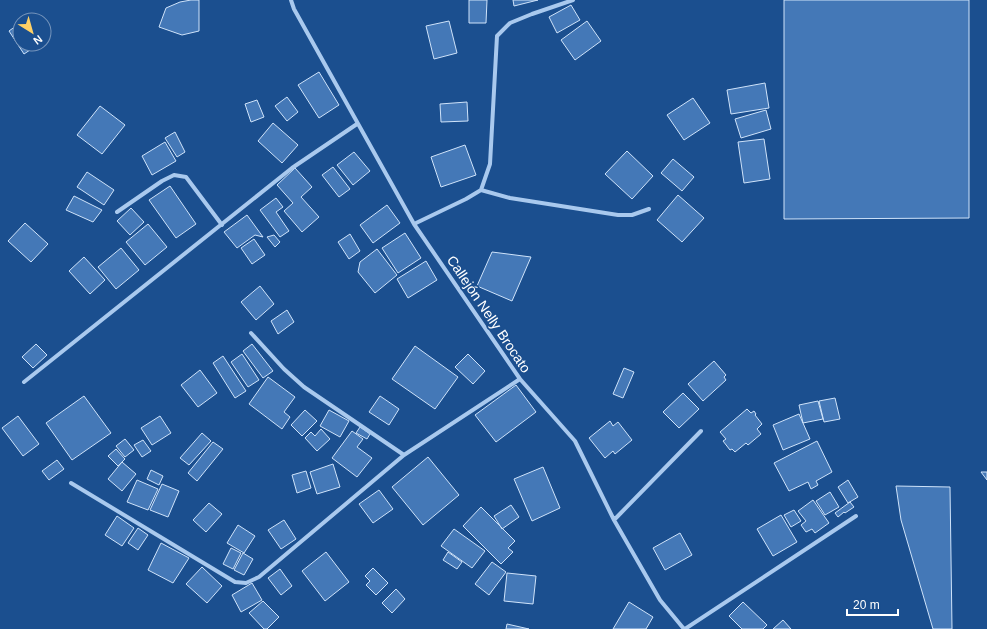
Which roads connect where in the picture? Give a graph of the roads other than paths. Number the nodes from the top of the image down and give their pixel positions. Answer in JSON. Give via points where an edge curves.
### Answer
{"nodes":[{"id":1,"x":291,"y":0,"type":"edge"},
{"id":2,"x":573,"y":0,"type":"edge"},
{"id":3,"x":358,"y":124,"type":"junction"},
{"id":4,"x":481,"y":190,"type":"junction"},
{"id":5,"x":649,"y":209,"type":"dead end"},
{"id":6,"x":117,"y":212,"type":"dead end"},
{"id":7,"x":414,"y":224,"type":"junction"},
{"id":8,"x":222,"y":225,"type":"junction"},
{"id":9,"x":251,"y":333,"type":"dead end"},
{"id":10,"x":520,"y":379,"type":"junction"},
{"id":11,"x":24,"y":382,"type":"dead end"},
{"id":12,"x":701,"y":431,"type":"dead end"},
{"id":13,"x":404,"y":455,"type":"junction"},
{"id":14,"x":71,"y":483,"type":"dead end"},
{"id":15,"x":856,"y":516,"type":"dead end"},
{"id":16,"x":614,"y":520,"type":"junction"},
{"id":17,"x":685,"y":629,"type":"edge"}],
"edges":[{"from":1,"to":3,"type":"street","name":"Callejón Nelly Brocato"},
{"from":2,"to":4,"type":"street","via":[[510,23],[497,36],[490,164]]},
{"from":3,"to":7,"type":"street","name":"Callejón Nelly Brocato"},
{"from":3,"to":8,"type":"street","via":[[292,168]]},
{"from":4,"to":5,"type":"street","via":[[510,198],[618,215],[632,215]]},
{"from":4,"to":7,"type":"street"},
{"from":6,"to":8,"type":"street","via":[[162,181],[174,176],[186,177]]},
{"from":7,"to":10,"type":"street","name":"Callejón Nelly Brocato"},
{"from":8,"to":11,"type":"street"},
{"from":9,"to":13,"type":"street","via":[[304,387]]},
{"from":10,"to":13,"type":"street"},
{"from":10,"to":16,"type":"street","name":"Callejón Nelly Brocato","via":[[575,441]]},
{"from":12,"to":16,"type":"street"},
{"from":13,"to":14,"type":"street","via":[[259,577],[246,584],[235,582]]},
{"from":15,"to":17,"type":"street"},
{"from":16,"to":17,"type":"street","name":"Callejón Nelly Brocato","via":[[660,600]]}]}
